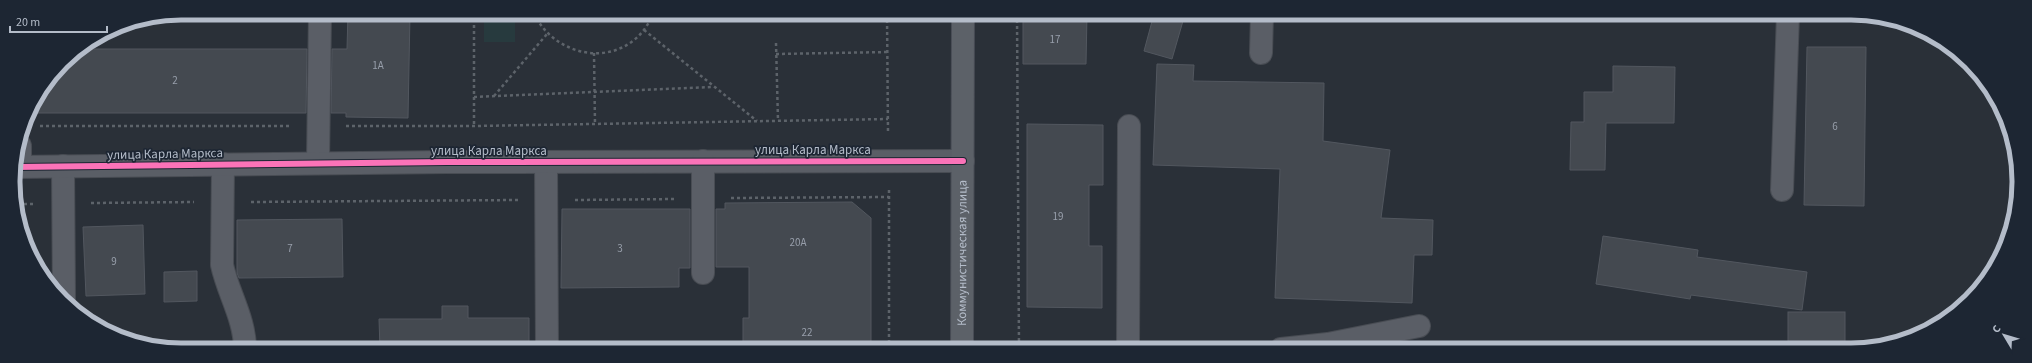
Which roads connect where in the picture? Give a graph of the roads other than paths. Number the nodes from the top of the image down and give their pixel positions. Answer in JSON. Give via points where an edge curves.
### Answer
{"nodes":[{"id":1,"x":320,"y":20,"type":"edge"},
{"id":2,"x":963,"y":20,"type":"edge"},
{"id":3,"x":1262,"y":20,"type":"edge"},
{"id":4,"x":1788,"y":20,"type":"edge"},
{"id":5,"x":1261,"y":53,"type":"dead end"},
{"id":6,"x":1129,"y":126,"type":"dead end"},
{"id":7,"x":21,"y":160,"type":"edge"},
{"id":8,"x":703,"y":161,"type":"junction"},
{"id":9,"x":963,"y":161,"type":"junction"},
{"id":10,"x":546,"y":162,"type":"junction"},
{"id":11,"x":318,"y":163,"type":"junction"},
{"id":12,"x":223,"y":164,"type":"junction"},
{"id":13,"x":63,"y":166,"type":"junction"},
{"id":14,"x":1782,"y":190,"type":"dead end"},
{"id":15,"x":703,"y":273,"type":"dead end"},
{"id":16,"x":64,"y":292,"type":"edge"},
{"id":17,"x":1418,"y":326,"type":"dead end"},
{"id":18,"x":244,"y":343,"type":"edge"},
{"id":19,"x":547,"y":343,"type":"edge"},
{"id":20,"x":962,"y":343,"type":"edge"},
{"id":21,"x":1128,"y":343,"type":"edge"},
{"id":22,"x":1333,"y":343,"type":"edge"}],
"edges":[{"from":1,"to":11,"type":"street"},
{"from":2,"to":9,"type":"main road","name":"Коммунистическая улица"},
{"from":3,"to":5,"type":"street"},
{"from":4,"to":14,"type":"street"},
{"from":6,"to":21,"type":"street"},
{"from":7,"to":13,"type":"street","name":"улица Карла Маркса"},
{"from":8,"to":9,"type":"street","name":"улица Карла Маркса"},
{"from":8,"to":10,"type":"street","name":"улица Карла Маркса"},
{"from":8,"to":15,"type":"street"},
{"from":9,"to":20,"type":"main road","name":"Коммунистическая улица"},
{"from":10,"to":11,"type":"street","name":"улица Карла Маркса"},
{"from":10,"to":19,"type":"street"},
{"from":11,"to":12,"type":"street","name":"улица Карла Маркса"},
{"from":12,"to":13,"type":"street","name":"улица Карла Маркса"},
{"from":12,"to":18,"type":"street","via":[[222,265],[241,323]]},
{"from":13,"to":16,"type":"street"},
{"from":17,"to":22,"type":"street"}]}
